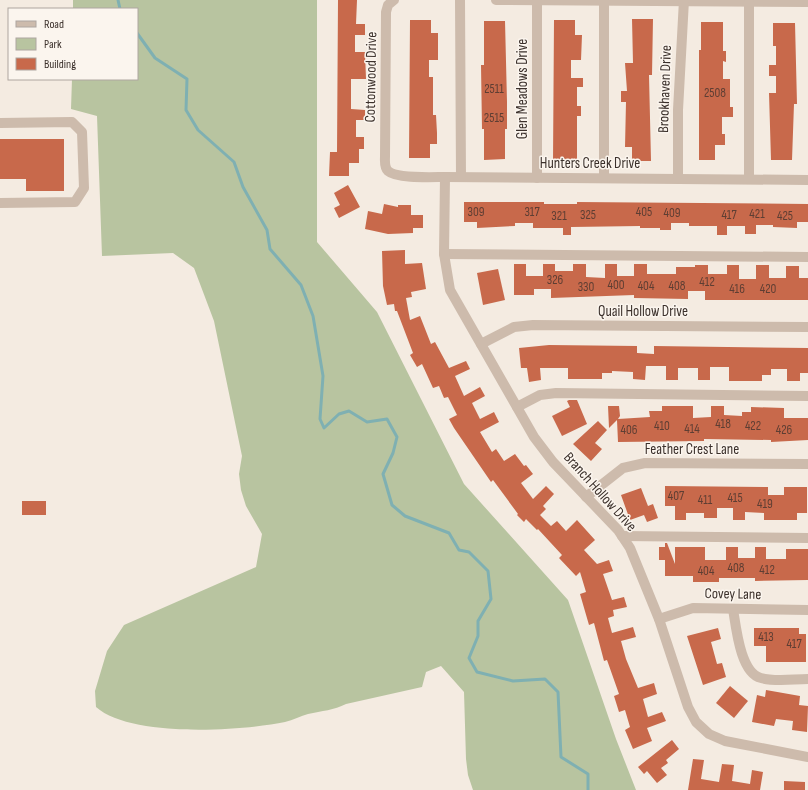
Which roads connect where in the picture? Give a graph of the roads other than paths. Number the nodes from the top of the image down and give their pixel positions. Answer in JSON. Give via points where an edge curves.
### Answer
{"nodes":[{"id":1,"x":393,"y":0,"type":"edge"},
{"id":2,"x":460,"y":0,"type":"edge"},
{"id":3,"x":496,"y":0,"type":"edge"},
{"id":4,"x":536,"y":0,"type":"edge"},
{"id":5,"x":604,"y":1,"type":"junction"},
{"id":6,"x":684,"y":1,"type":"edge"},
{"id":7,"x":749,"y":2,"type":"junction"},
{"id":8,"x":808,"y":2,"type":"edge"},
{"id":9,"x":0,"y":123,"type":"edge"},
{"id":10,"x":385,"y":156,"type":"joint"},
{"id":11,"x":445,"y":177,"type":"junction"},
{"id":12,"x":461,"y":177,"type":"junction"},
{"id":13,"x":536,"y":178,"type":"junction"},
{"id":14,"x":604,"y":178,"type":"junction"},
{"id":15,"x":678,"y":178,"type":"junction"},
{"id":16,"x":749,"y":179,"type":"junction"},
{"id":17,"x":808,"y":180,"type":"edge"},
{"id":18,"x":0,"y":203,"type":"edge"},
{"id":19,"x":444,"y":254,"type":"junction"},
{"id":20,"x":808,"y":256,"type":"edge"},
{"id":21,"x":808,"y":327,"type":"edge"},
{"id":22,"x":481,"y":344,"type":"junction"},
{"id":23,"x":808,"y":396,"type":"edge"},
{"id":24,"x":517,"y":407,"type":"junction"},
{"id":25,"x":808,"y":464,"type":"edge"},
{"id":26,"x":586,"y":497,"type":"junction"},
{"id":27,"x":622,"y":536,"type":"junction"},
{"id":28,"x":808,"y":538,"type":"edge"},
{"id":29,"x":733,"y":609,"type":"junction"},
{"id":30,"x":808,"y":610,"type":"edge"},
{"id":31,"x":659,"y":619,"type":"junction"},
{"id":32,"x":808,"y":679,"type":"edge"},
{"id":33,"x":808,"y":757,"type":"edge"}],
"edges":[{"from":1,"to":10,"type":"street","name":"Cottonwood Drive","via":[[386,12]]},
{"from":2,"to":12,"type":"street"},
{"from":3,"to":4,"type":"street"},
{"from":4,"to":5,"type":"street"},
{"from":4,"to":13,"type":"street","name":"Glen Meadows Drive"},
{"from":5,"to":6,"type":"street"},
{"from":5,"to":14,"type":"street"},
{"from":6,"to":7,"type":"street"},
{"from":6,"to":15,"type":"street","name":"Brookhaven Drive","via":[[678,110]]},
{"from":7,"to":8,"type":"street"},
{"from":7,"to":16,"type":"street"},
{"from":9,"to":18,"type":"street","via":[[72,122],[82,132],[84,188],[75,202]]},
{"from":10,"to":11,"type":"street","name":"Hunters Creek Drive","via":[[389,172],[399,175]]},
{"from":11,"to":12,"type":"street","name":"Hunters Creek Drive"},
{"from":11,"to":19,"type":"street","name":"Branch Hollow Drive"},
{"from":12,"to":13,"type":"street","name":"Hunters Creek Drive"},
{"from":13,"to":14,"type":"street","name":"Hunters Creek Drive"},
{"from":14,"to":15,"type":"street","name":"Hunters Creek Drive"},
{"from":15,"to":16,"type":"street","name":"Hunters Creek Drive"},
{"from":16,"to":17,"type":"street","name":"Hunters Creek Drive"},
{"from":19,"to":20,"type":"street"},
{"from":19,"to":22,"type":"street","name":"Branch Hollow Drive","via":[[450,290]]},
{"from":21,"to":22,"type":"street","name":"Quail Hollow Drive","via":[[533,325],[514,328]]},
{"from":22,"to":24,"type":"street","name":"Branch Hollow Drive"},
{"from":23,"to":24,"type":"street","via":[[556,393],[540,395]]},
{"from":24,"to":26,"type":"street","name":"Branch Hollow Drive","via":[[534,437],[553,462]]},
{"from":25,"to":26,"type":"street","name":"Feather Crest Lane","via":[[645,463],[623,468]]},
{"from":26,"to":27,"type":"street","name":"Branch Hollow Drive"},
{"from":27,"to":28,"type":"street"},
{"from":27,"to":31,"type":"street","name":"Branch Hollow Drive","via":[[630,548]]},
{"from":29,"to":30,"type":"street","name":"Covey Lane"},
{"from":29,"to":31,"type":"street","name":"Covey Lane","via":[[693,608]]},
{"from":29,"to":32,"type":"street","via":[[739,642],[745,661],[752,672],[761,678]]},
{"from":31,"to":33,"type":"street","name":"Branch Hollow Drive","via":[[688,707],[696,722],[709,734],[725,741]]}]}
